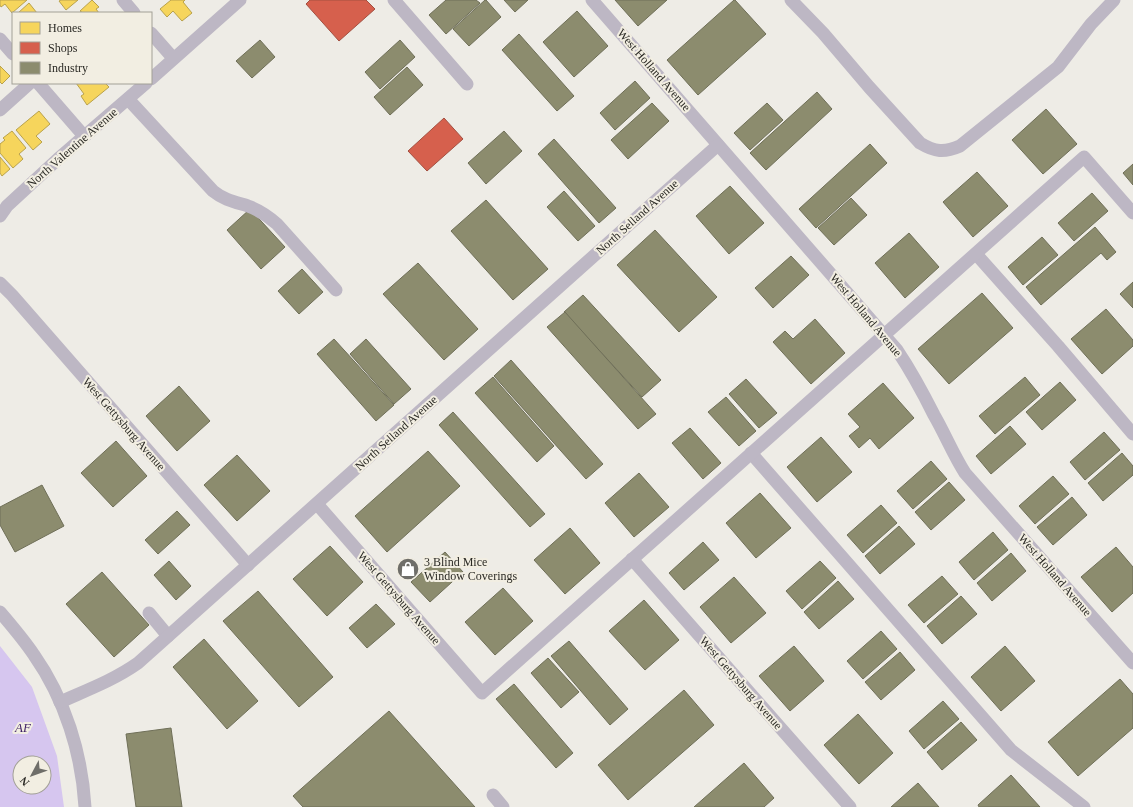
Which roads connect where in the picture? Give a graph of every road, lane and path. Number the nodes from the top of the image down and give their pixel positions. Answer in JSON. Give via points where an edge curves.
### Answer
{"nodes":[{"id":1,"x":123,"y":0,"type":"edge"},
{"id":2,"x":240,"y":0,"type":"edge"},
{"id":3,"x":394,"y":0,"type":"edge"},
{"id":4,"x":592,"y":0,"type":"edge"},
{"id":5,"x":792,"y":0,"type":"edge"},
{"id":6,"x":1114,"y":0,"type":"edge"},
{"id":7,"x":133,"y":12,"type":"edge"},
{"id":8,"x":152,"y":34,"type":"edge"},
{"id":9,"x":0,"y":39,"type":"edge"},
{"id":10,"x":12,"y":53,"type":"edge"},
{"id":11,"x":173,"y":58,"type":"junction"},
{"id":12,"x":152,"y":78,"type":"edge"},
{"id":13,"x":29,"y":84,"type":"edge"},
{"id":14,"x":39,"y":84,"type":"edge"},
{"id":15,"x":145,"y":84,"type":"edge"},
{"id":16,"x":467,"y":84,"type":"dead end"},
{"id":17,"x":128,"y":99,"type":"junction"},
{"id":18,"x":0,"y":110,"type":"edge"},
{"id":19,"x":84,"y":136,"type":"junction"},
{"id":20,"x":718,"y":145,"type":"junction"},
{"id":21,"x":1133,"y":213,"type":"edge"},
{"id":22,"x":0,"y":216,"type":"edge"},
{"id":23,"x":976,"y":254,"type":"junction"},
{"id":24,"x":0,"y":283,"type":"edge"},
{"id":25,"x":336,"y":290,"type":"dead end"},
{"id":26,"x":884,"y":335,"type":"junction"},
{"id":27,"x":1133,"y":434,"type":"edge"},
{"id":28,"x":751,"y":453,"type":"junction"},
{"id":29,"x":317,"y":504,"type":"junction"},
{"id":30,"x":632,"y":559,"type":"junction"},
{"id":31,"x":248,"y":565,"type":"junction"},
{"id":32,"x":0,"y":612,"type":"edge"},
{"id":33,"x":149,"y":613,"type":"dead end"},
{"id":34,"x":168,"y":636,"type":"junction"},
{"id":35,"x":1133,"y":663,"type":"edge"},
{"id":36,"x":60,"y":702,"type":"junction"},
{"id":37,"x":493,"y":795,"type":"dead end"},
{"id":38,"x":85,"y":807,"type":"edge"},
{"id":39,"x":503,"y":807,"type":"edge"},
{"id":40,"x":850,"y":807,"type":"edge"},
{"id":41,"x":1084,"y":807,"type":"edge"}],
"edges":[{"from":1,"to":7,"type":"street"},
{"from":2,"to":11,"type":"street"},
{"from":3,"to":16,"type":"street"},
{"from":4,"to":20,"type":"street","name":"West Holland Avenue"},
{"from":5,"to":6,"type":"street","via":[[920,143],[930,149],[943,151],[960,146],[1058,67],[1091,24]]},
{"from":8,"to":11,"type":"street"},
{"from":9,"to":10,"type":"street"},
{"from":11,"to":12,"type":"street"},
{"from":13,"to":18,"type":"street"},
{"from":14,"to":19,"type":"street"},
{"from":15,"to":17,"type":"street","name":"North Valentine Avenue"},
{"from":17,"to":19,"type":"street","name":"North Valentine Avenue"},
{"from":17,"to":25,"type":"street","via":[[214,191],[225,199],[258,210],[277,224]]},
{"from":19,"to":22,"type":"street","name":"North Valentine Avenue","via":[[7,206]]},
{"from":20,"to":26,"type":"street","name":"West Holland Avenue"},
{"from":20,"to":29,"type":"street","name":"North Selland Avenue"},
{"from":21,"to":23,"type":"street","via":[[1084,158]]},
{"from":23,"to":26,"type":"street"},
{"from":23,"to":27,"type":"street"},
{"from":24,"to":31,"type":"street","name":"West Gettysburg Avenue"},
{"from":26,"to":28,"type":"street"},
{"from":26,"to":35,"type":"street","name":"West Holland Avenue","via":[[907,365],[965,473]]},
{"from":28,"to":30,"type":"street"},
{"from":28,"to":41,"type":"street","via":[[1011,750]]},
{"from":29,"to":30,"type":"street","name":"West Gettysburg Avenue","via":[[482,693]]},
{"from":29,"to":31,"type":"street","name":"North Selland Avenue"},
{"from":30,"to":40,"type":"street","name":"West Gettysburg Avenue"},
{"from":31,"to":34,"type":"street","name":"North Selland Avenue"},
{"from":32,"to":36,"type":"street","via":[[35,656]]},
{"from":33,"to":34,"type":"street"},
{"from":34,"to":36,"type":"street","name":"North Selland Avenue","via":[[127,671]]},
{"from":36,"to":38,"type":"street","via":[[80,760]]},
{"from":37,"to":39,"type":"street"}]}
